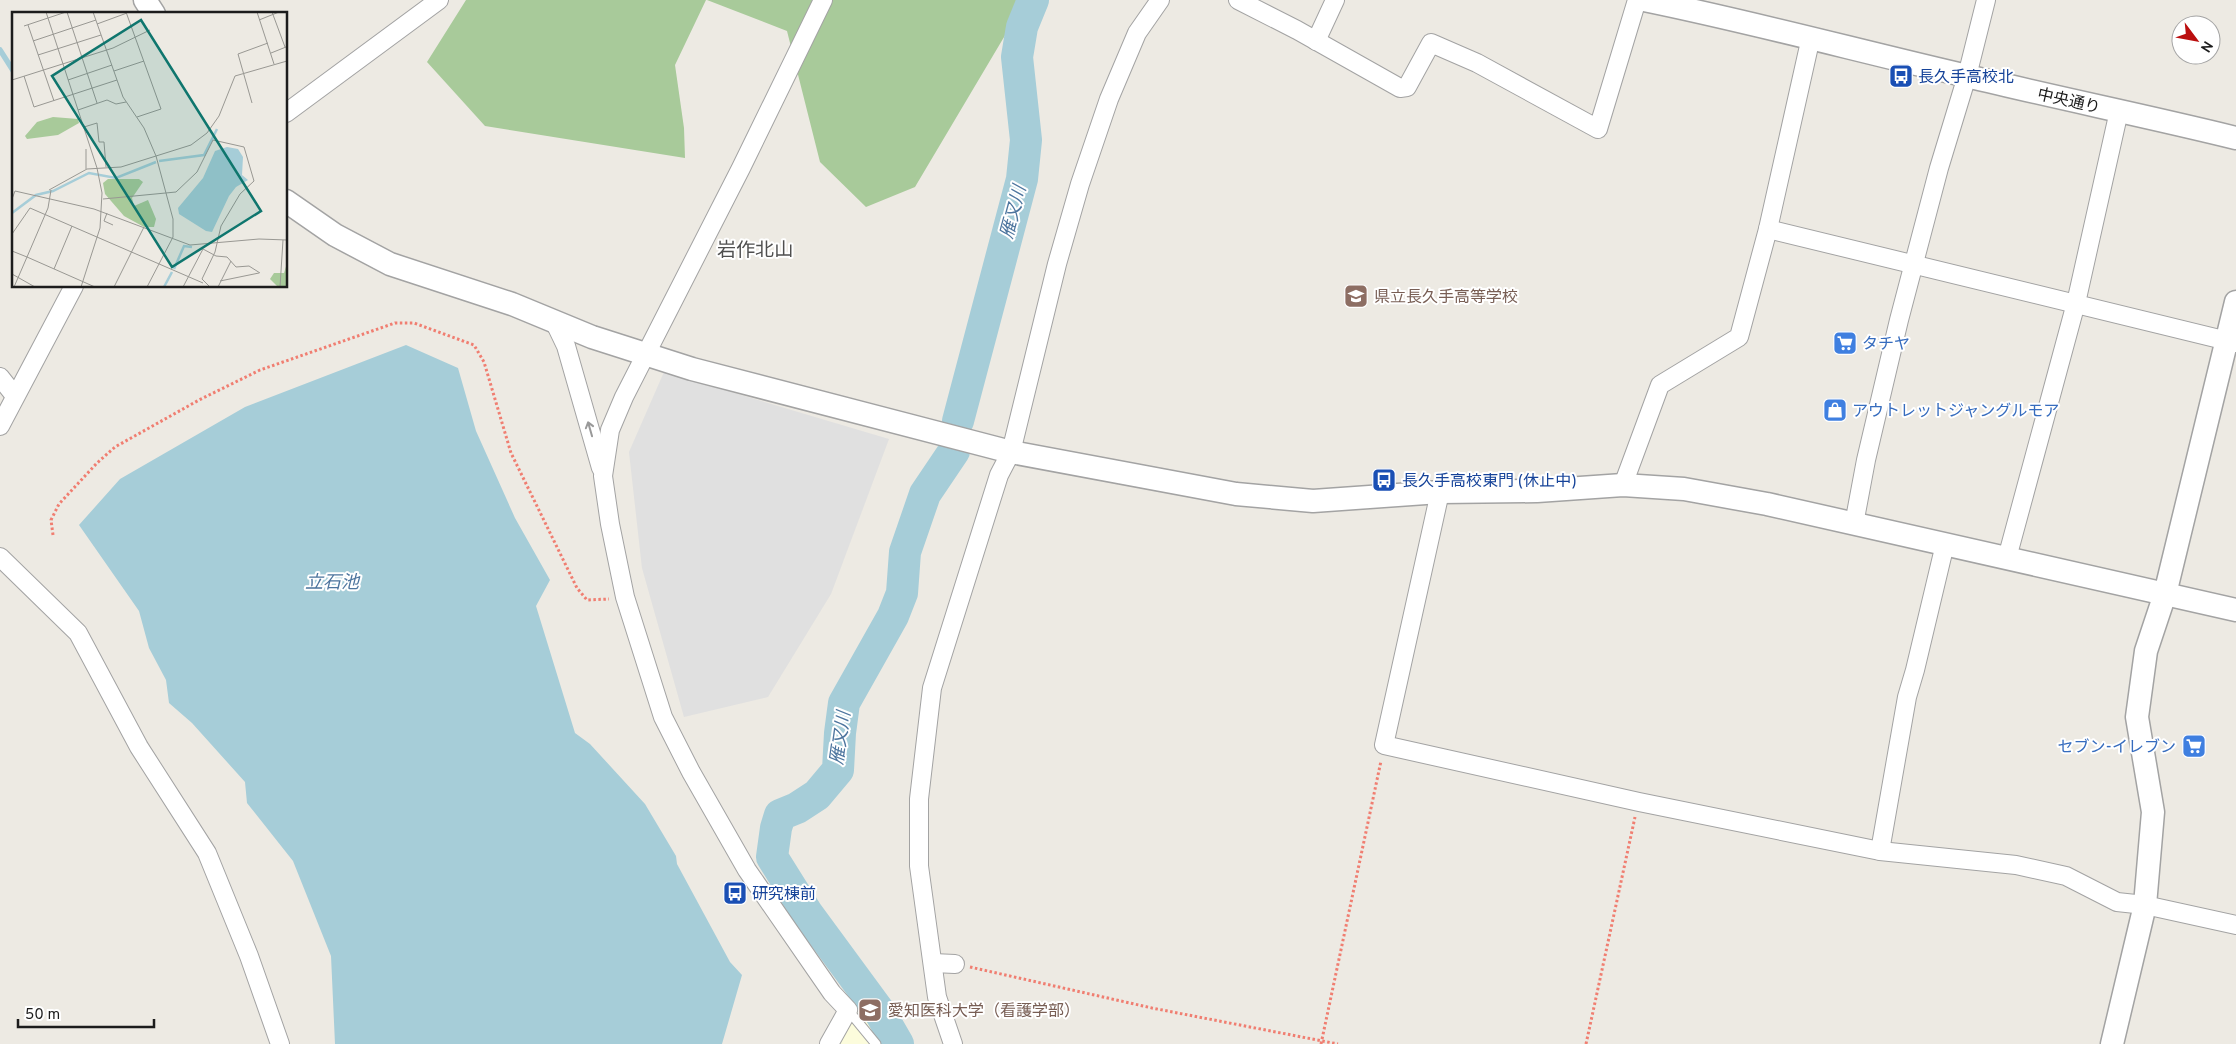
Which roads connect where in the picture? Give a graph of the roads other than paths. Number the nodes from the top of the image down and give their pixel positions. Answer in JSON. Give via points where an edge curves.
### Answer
{"nodes":[{"id":1,"x":146,"y":0,"type":"edge"},
{"id":2,"x":439,"y":0,"type":"edge"},
{"id":3,"x":823,"y":0,"type":"edge"},
{"id":4,"x":1160,"y":0,"type":"edge"},
{"id":5,"x":1238,"y":0,"type":"edge"},
{"id":6,"x":1335,"y":0,"type":"edge"},
{"id":7,"x":1637,"y":0,"type":"edge"},
{"id":8,"x":1644,"y":0,"type":"edge"},
{"id":9,"x":1986,"y":0,"type":"edge"},
{"id":10,"x":153,"y":12,"type":"edge"},
{"id":11,"x":1811,"y":37,"type":"junction"},
{"id":12,"x":1316,"y":41,"type":"junction"},
{"id":13,"x":1967,"y":76,"type":"junction"},
{"id":14,"x":2119,"y":111,"type":"junction"},
{"id":15,"x":288,"y":112,"type":"edge"},
{"id":16,"x":2236,"y":138,"type":"edge"},
{"id":17,"x":288,"y":202,"type":"edge"},
{"id":18,"x":1768,"y":229,"type":"junction"},
{"id":19,"x":1915,"y":264,"type":"junction"},
{"id":20,"x":73,"y":288,"type":"edge"},
{"id":21,"x":2236,"y":302,"type":"edge"},
{"id":22,"x":2076,"y":304,"type":"junction"},
{"id":23,"x":554,"y":321,"type":"junction"},
{"id":24,"x":2231,"y":342,"type":"edge"},
{"id":25,"x":644,"y":354,"type":"junction"},
{"id":26,"x":0,"y":378,"type":"edge"},
{"id":27,"x":15,"y":396,"type":"junction"},
{"id":28,"x":0,"y":426,"type":"edge"},
{"id":29,"x":1011,"y":452,"type":"junction"},
{"id":30,"x":603,"y":476,"type":"junction"},
{"id":31,"x":1623,"y":485,"type":"junction"},
{"id":32,"x":1440,"y":492,"type":"junction"},
{"id":33,"x":1854,"y":524,"type":"junction"},
{"id":34,"x":1945,"y":544,"type":"junction"},
{"id":35,"x":0,"y":557,"type":"edge"},
{"id":36,"x":2007,"y":558,"type":"junction"},
{"id":37,"x":2165,"y":594,"type":"junction"},
{"id":38,"x":2236,"y":610,"type":"edge"},
{"id":39,"x":1880,"y":851,"type":"junction"},
{"id":40,"x":2145,"y":904,"type":"junction"},
{"id":41,"x":2236,"y":925,"type":"edge"},
{"id":42,"x":932,"y":963,"type":"junction"},
{"id":43,"x":954,"y":964,"type":"road end"},
{"id":44,"x":848,"y":1010,"type":"junction"},
{"id":45,"x":280,"y":1044,"type":"edge"},
{"id":46,"x":829,"y":1044,"type":"edge"},
{"id":47,"x":876,"y":1044,"type":"edge"},
{"id":48,"x":953,"y":1044,"type":"edge"},
{"id":49,"x":2112,"y":1044,"type":"edge"}],
"edges":[{"from":1,"to":10,"type":"street"},
{"from":2,"to":15,"type":"street"},
{"from":3,"to":25,"type":"street","via":[[741,168]]},
{"from":4,"to":29,"type":"street","via":[[1137,33],[1109,100],[1080,184]]},
{"from":5,"to":12,"type":"street"},
{"from":6,"to":12,"type":"street"},
{"from":7,"to":12,"type":"street","via":[[1598,129],[1477,63],[1431,43],[1407,87],[1400,88]]},
{"from":8,"to":11,"type":"street","name":"中央通り"},
{"from":9,"to":13,"type":"street"},
{"from":11,"to":13,"type":"street","name":"中央通り"},
{"from":11,"to":18,"type":"street"},
{"from":13,"to":14,"type":"street","name":"中央通り"},
{"from":13,"to":19,"type":"street"},
{"from":14,"to":16,"type":"street","name":"中央通り"},
{"from":14,"to":22,"type":"street"},
{"from":17,"to":23,"type":"street","via":[[335,235],[390,264]]},
{"from":18,"to":19,"type":"street"},
{"from":18,"to":31,"type":"street","via":[[1739,337],[1660,385]]},
{"from":19,"to":22,"type":"street"},
{"from":19,"to":33,"type":"street","via":[[1866,460]]},
{"from":20,"to":27,"type":"street"},
{"from":21,"to":24,"type":"street"},
{"from":22,"to":24,"type":"street"},
{"from":22,"to":36,"type":"street"},
{"from":23,"to":25,"type":"street"},
{"from":30,"to":23,"type":"street","one_way":true,"via":[[566,346]]},
{"from":24,"to":37,"type":"street"},
{"from":25,"to":29,"type":"street"},
{"from":25,"to":30,"type":"street","via":[[610,430]]},
{"from":26,"to":27,"type":"street"},
{"from":27,"to":28,"type":"street"},
{"from":29,"to":32,"type":"street","via":[[1236,494],[1313,500]]},
{"from":29,"to":42,"type":"street","via":[[999,475],[932,688],[919,799],[919,866]]},
{"from":30,"to":44,"type":"street","via":[[625,597],[663,717],[747,870],[832,993]]},
{"from":31,"to":32,"type":"street","via":[[1538,491]]},
{"from":31,"to":33,"type":"street","via":[[1684,490],[1767,504]]},
{"from":32,"to":39,"type":"street","via":[[1384,745]]},
{"from":33,"to":34,"type":"street"},
{"from":34,"to":36,"type":"street"},
{"from":34,"to":39,"type":"street","via":[[1907,696]]},
{"from":35,"to":45,"type":"street","via":[[78,633],[140,746],[207,853]]},
{"from":36,"to":37,"type":"street"},
{"from":37,"to":38,"type":"street"},
{"from":37,"to":40,"type":"street","via":[[2146,651],[2137,717],[2153,812]]},
{"from":39,"to":40,"type":"street","via":[[2016,865],[2066,876],[2117,902]]},
{"from":40,"to":41,"type":"street"},
{"from":40,"to":49,"type":"street"},
{"from":42,"to":43,"type":"street"},
{"from":42,"to":48,"type":"street","via":[[937,996]]},
{"from":44,"to":46,"type":"street"},
{"from":44,"to":47,"type":"lane"}]}
